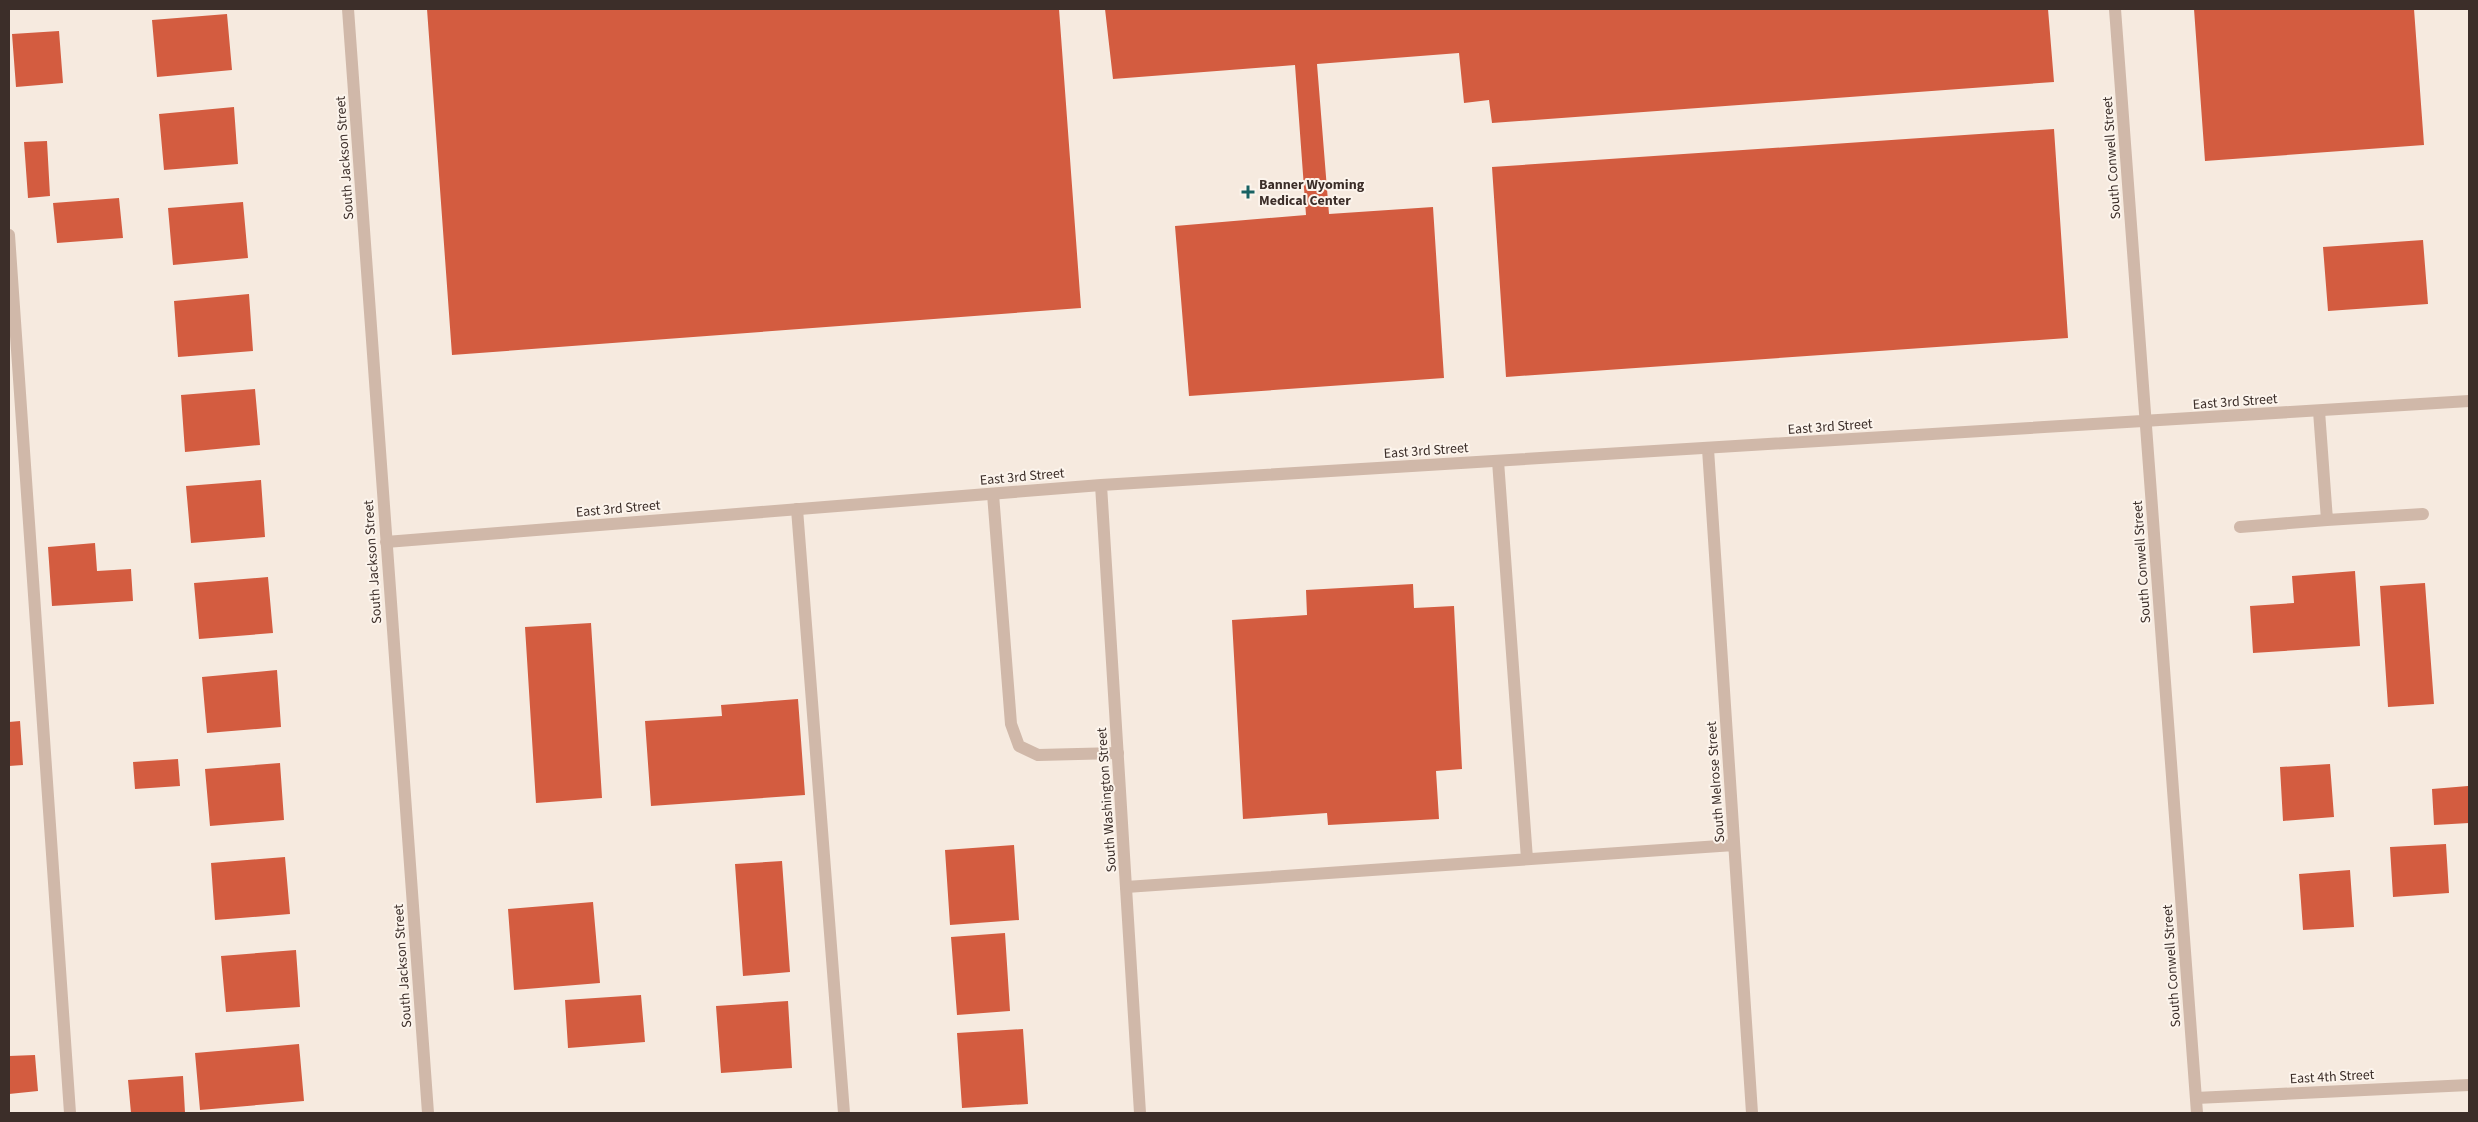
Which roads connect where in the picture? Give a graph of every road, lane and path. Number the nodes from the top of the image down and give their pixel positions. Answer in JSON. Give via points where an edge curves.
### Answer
{"nodes":[{"id":1,"x":348,"y":9,"type":"edge"},
{"id":2,"x":2115,"y":9,"type":"edge"},
{"id":3,"x":9,"y":235,"type":"edge"},
{"id":4,"x":2469,"y":401,"type":"edge"},
{"id":5,"x":2319,"y":411,"type":"junction"},
{"id":6,"x":2146,"y":421,"type":"junction"},
{"id":7,"x":1708,"y":448,"type":"junction"},
{"id":8,"x":1498,"y":461,"type":"junction"},
{"id":9,"x":1101,"y":486,"type":"junction"},
{"id":10,"x":994,"y":494,"type":"junction"},
{"id":11,"x":797,"y":510,"type":"junction"},
{"id":12,"x":2424,"y":514,"type":"dead end"},
{"id":13,"x":2328,"y":520,"type":"junction"},
{"id":14,"x":2240,"y":526,"type":"dead end"},
{"id":15,"x":386,"y":542,"type":"junction"},
{"id":16,"x":1118,"y":752,"type":"junction"},
{"id":17,"x":1734,"y":844,"type":"junction"},
{"id":18,"x":1527,"y":859,"type":"junction"},
{"id":19,"x":1126,"y":887,"type":"junction"},
{"id":20,"x":2469,"y":1085,"type":"edge"},
{"id":21,"x":2196,"y":1098,"type":"junction"},
{"id":22,"x":70,"y":1113,"type":"edge"},
{"id":23,"x":428,"y":1113,"type":"edge"},
{"id":24,"x":844,"y":1113,"type":"edge"},
{"id":25,"x":1140,"y":1113,"type":"edge"},
{"id":26,"x":1752,"y":1113,"type":"edge"},
{"id":27,"x":2197,"y":1113,"type":"edge"}],
"edges":[{"from":1,"to":15,"type":"street","name":"South Jackson Street"},
{"from":2,"to":6,"type":"street","name":"South Conwell Street"},
{"from":3,"to":22,"type":"street"},
{"from":4,"to":5,"type":"street","name":"East 3rd Street"},
{"from":5,"to":6,"type":"street","name":"East 3rd Street"},
{"from":5,"to":13,"type":"street"},
{"from":6,"to":7,"type":"street","name":"East 3rd Street"},
{"from":6,"to":21,"type":"street","name":"South Conwell Street"},
{"from":7,"to":8,"type":"street","name":"East 3rd Street"},
{"from":7,"to":17,"type":"street","name":"South Melrose Street"},
{"from":8,"to":9,"type":"street","name":"East 3rd Street"},
{"from":8,"to":18,"type":"street"},
{"from":9,"to":10,"type":"street","name":"East 3rd Street"},
{"from":9,"to":16,"type":"street","name":"South Washington Street"},
{"from":10,"to":11,"type":"street","name":"East 3rd Street"},
{"from":10,"to":16,"type":"street","via":[[1011,724],[1019,746],[1038,755]]},
{"from":11,"to":15,"type":"street","name":"East 3rd Street"},
{"from":11,"to":24,"type":"street"},
{"from":12,"to":13,"type":"street"},
{"from":13,"to":14,"type":"street"},
{"from":15,"to":23,"type":"street","name":"South Jackson Street"},
{"from":16,"to":19,"type":"street","name":"South Washington Street"},
{"from":17,"to":18,"type":"street"},
{"from":17,"to":26,"type":"street","name":"South Melrose Street"},
{"from":18,"to":19,"type":"street"},
{"from":19,"to":25,"type":"street","name":"South Washington Street"},
{"from":20,"to":21,"type":"street","name":"East 4th Street"},
{"from":21,"to":27,"type":"street","name":"South Conwell Street"}]}
